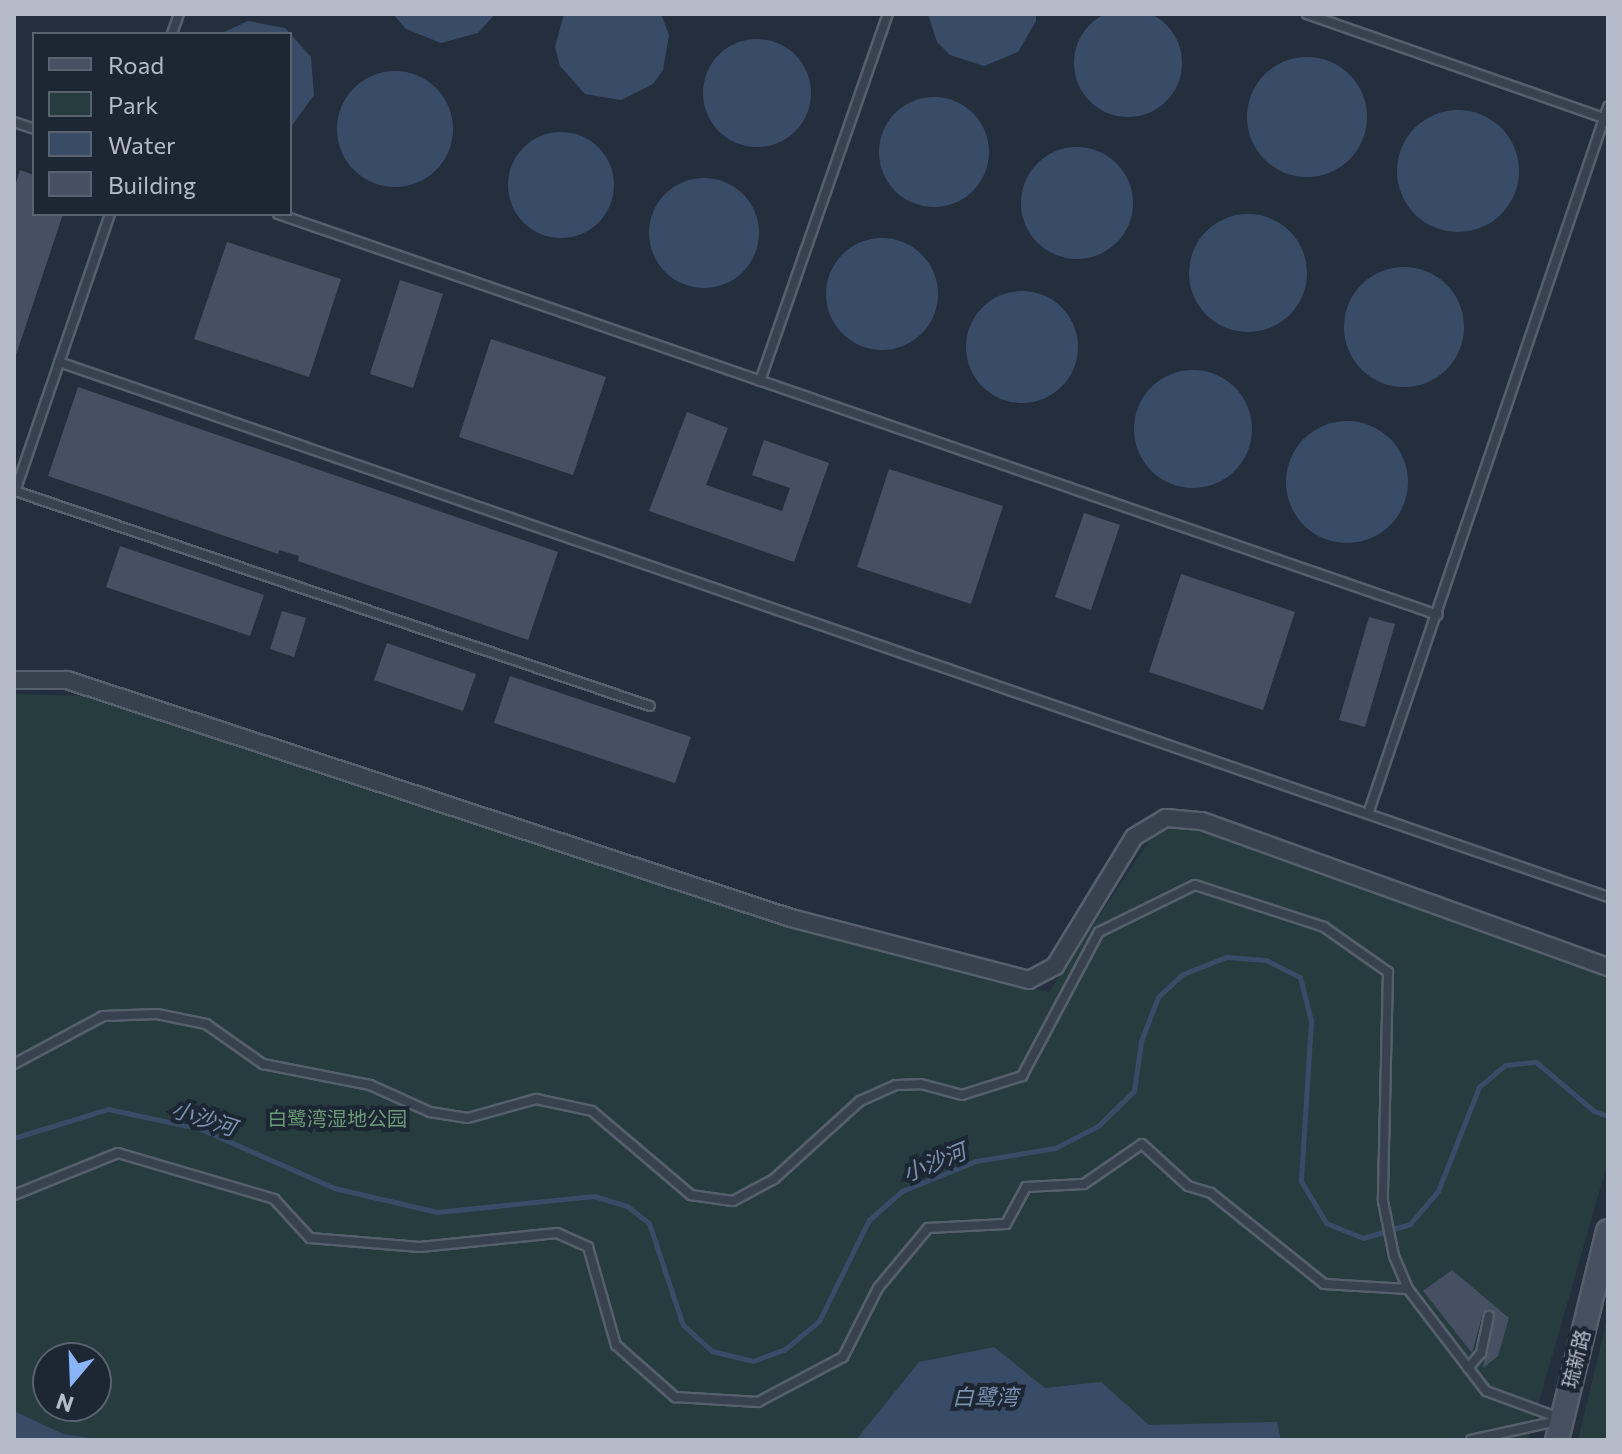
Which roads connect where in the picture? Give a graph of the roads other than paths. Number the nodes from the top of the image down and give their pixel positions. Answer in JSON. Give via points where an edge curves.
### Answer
{"nodes":[{"id":1,"x":888,"y":14,"type":"edge"},
{"id":2,"x":1307,"y":14,"type":"edge"},
{"id":3,"x":1608,"y":107,"type":"edge"},
{"id":4,"x":1606,"y":119,"type":"edge"},
{"id":5,"x":109,"y":216,"type":"edge"},
{"id":6,"x":284,"y":216,"type":"edge"},
{"id":7,"x":59,"y":362,"type":"junction"},
{"id":8,"x":760,"y":381,"type":"junction"},
{"id":9,"x":1438,"y":615,"type":"junction"},
{"id":10,"x":14,"y":680,"type":"edge"},
{"id":11,"x":650,"y":706,"type":"dead end"},
{"id":12,"x":1368,"y":814,"type":"junction"},
{"id":13,"x":1608,"y":897,"type":"edge"},
{"id":14,"x":1608,"y":967,"type":"edge"},
{"id":15,"x":14,"y":1064,"type":"edge"},
{"id":16,"x":14,"y":1195,"type":"edge"},
{"id":17,"x":1608,"y":1231,"type":"edge"},
{"id":18,"x":1408,"y":1289,"type":"junction"},
{"id":19,"x":1489,"y":1316,"type":"dead end"},
{"id":20,"x":1468,"y":1368,"type":"junction"},
{"id":21,"x":1559,"y":1430,"type":"edge"},
{"id":22,"x":1471,"y":1440,"type":"edge"}],
"edges":[{"from":1,"to":8,"type":"lane"},
{"from":2,"to":4,"type":"lane"},
{"from":3,"to":4,"type":"lane"},
{"from":4,"to":9,"type":"lane"},
{"from":5,"to":7,"type":"lane"},
{"from":6,"to":8,"type":"lane"},
{"from":7,"to":11,"type":"lane","via":[[15,491]]},
{"from":7,"to":12,"type":"lane"},
{"from":8,"to":9,"type":"lane"},
{"from":9,"to":12,"type":"lane"},
{"from":10,"to":14,"type":"street","via":[[67,680],[791,918],[1029,980],[1055,966],[1134,837],[1166,818],[1202,821]]},
{"from":12,"to":13,"type":"lane"},
{"from":15,"to":18,"type":"lane","via":[[103,1016],[157,1014],[206,1024],[263,1064],[370,1085],[430,1112],[468,1118],[536,1099],[592,1111],[691,1195],[733,1201],[774,1179],[860,1101],[896,1085],[921,1084],[962,1095],[1022,1076],[1099,932],[1195,885],[1324,927],[1388,972],[1383,1201],[1394,1256]]},
{"from":16,"to":18,"type":"lane","via":[[118,1153],[274,1199],[310,1238],[420,1247],[557,1233],[588,1247],[616,1345],[675,1397],[758,1402],[843,1357],[878,1288],[928,1228],[1006,1224],[1026,1187],[1084,1184],[1142,1144],[1188,1186],[1211,1193],[1324,1284]]},
{"from":17,"to":21,"type":"street","name":"琉新路"},
{"from":18,"to":20,"type":"lane"},
{"from":19,"to":20,"type":"lane","via":[[1481,1353]]},
{"from":20,"to":21,"type":"lane","via":[[1486,1391]]},
{"from":21,"to":22,"type":"lane"}]}
